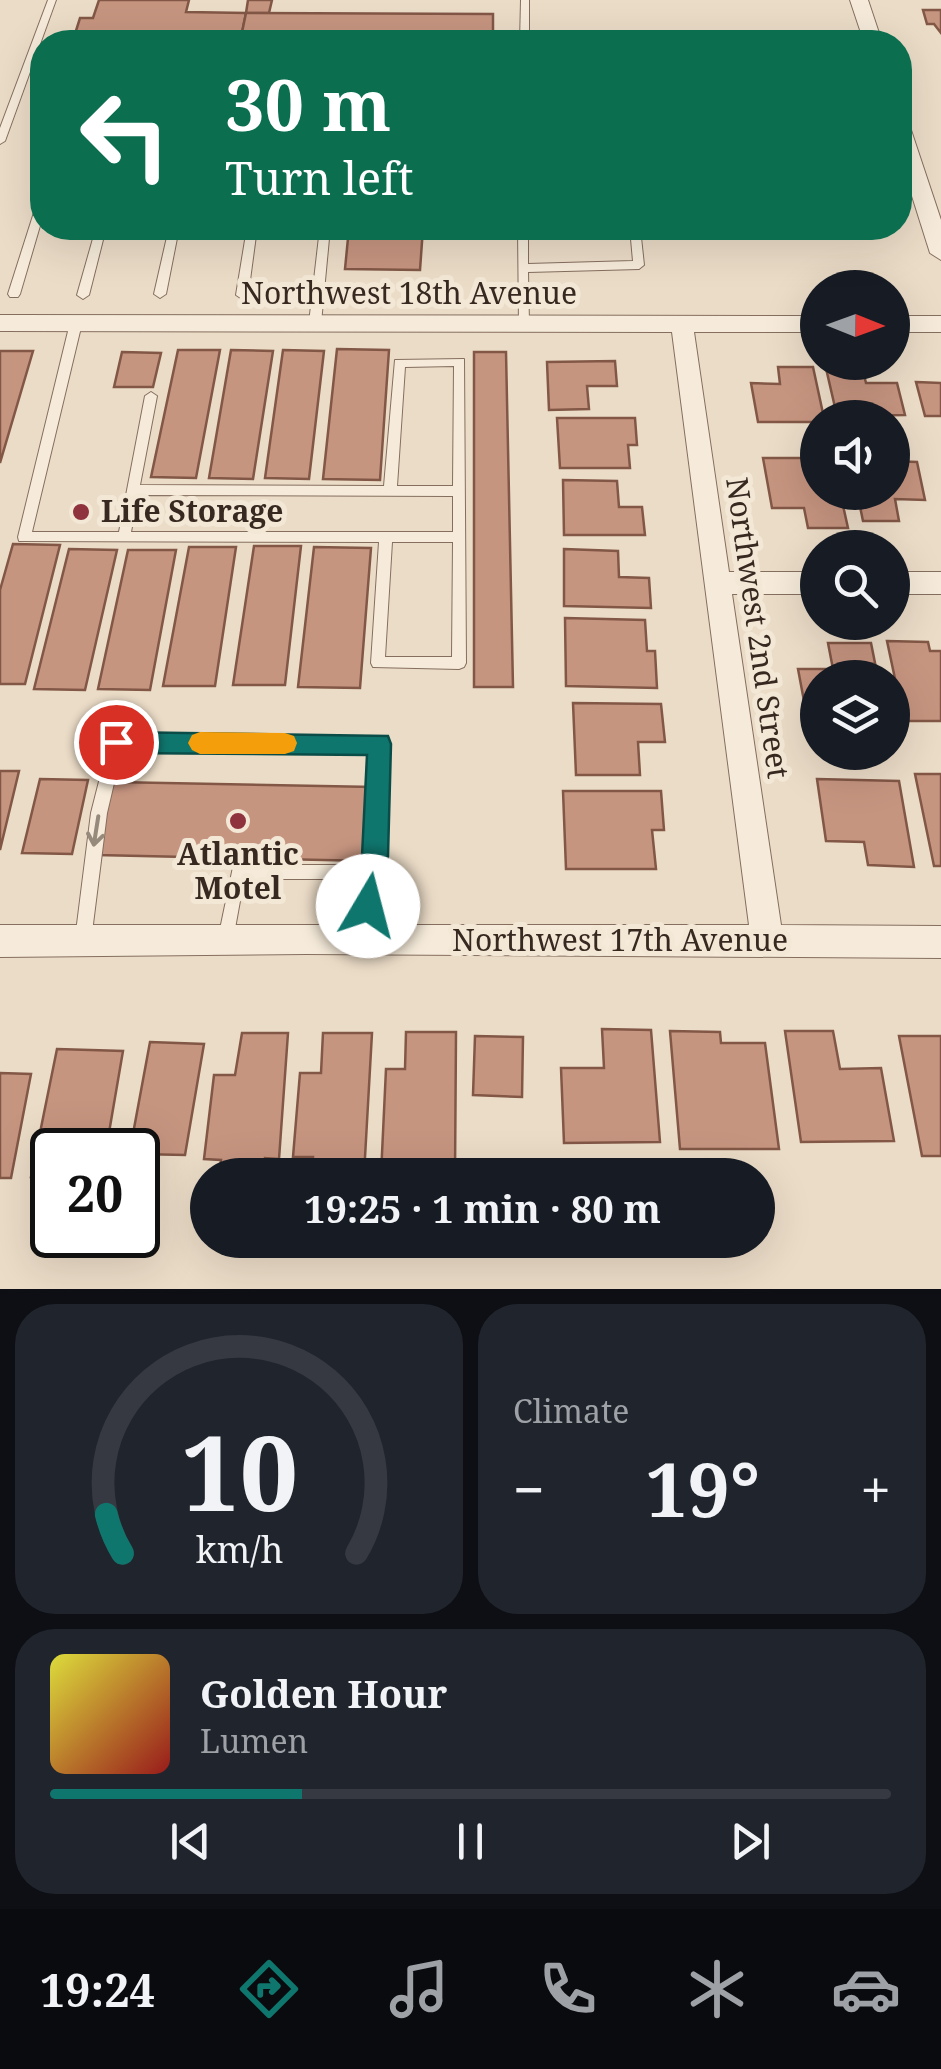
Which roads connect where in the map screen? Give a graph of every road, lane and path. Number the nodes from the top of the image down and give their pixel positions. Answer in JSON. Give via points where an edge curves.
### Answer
{"nodes":[{"id":1,"x":52,"y":0,"type":"edge"},
{"id":2,"x":525,"y":0,"type":"edge"},
{"id":3,"x":859,"y":0,"type":"edge"},
{"id":4,"x":41,"y":30,"type":"edge"},
{"id":5,"x":526,"y":30,"type":"edge"},
{"id":6,"x":868,"y":30,"type":"edge"},
{"id":7,"x":30,"y":60,"type":"edge"},
{"id":8,"x":0,"y":141,"type":"edge"},
{"id":9,"x":912,"y":164,"type":"edge"},
{"id":10,"x":31,"y":240,"type":"edge"},
{"id":11,"x":99,"y":240,"type":"edge"},
{"id":12,"x":171,"y":240,"type":"edge"},
{"id":13,"x":250,"y":240,"type":"edge"},
{"id":14,"x":325,"y":240,"type":"edge"},
{"id":15,"x":522,"y":240,"type":"edge"},
{"id":16,"x":637,"y":240,"type":"edge"},
{"id":17,"x":941,"y":253,"type":"edge"},
{"id":18,"x":523,"y":268,"type":"junction"},
{"id":19,"x":14,"y":294,"type":"dead end"},
{"id":20,"x":160,"y":294,"type":"dead end"},
{"id":21,"x":83,"y":295,"type":"dead end"},
{"id":22,"x":242,"y":295,"type":"dead end"},
{"id":23,"x":0,"y":323,"type":"edge"},
{"id":24,"x":76,"y":323,"type":"junction"},
{"id":25,"x":316,"y":324,"type":"junction"},
{"id":26,"x":523,"y":324,"type":"junction"},
{"id":27,"x":682,"y":324,"type":"junction"},
{"id":28,"x":800,"y":324,"type":"edge"},
{"id":29,"x":910,"y":324,"type":"edge"},
{"id":30,"x":941,"y":324,"type":"edge"},
{"id":31,"x":151,"y":396,"type":"dead end"},
{"id":32,"x":132,"y":490,"type":"junction"},
{"id":33,"x":390,"y":490,"type":"junction"},
{"id":34,"x":459,"y":490,"type":"junction"},
{"id":35,"x":124,"y":537,"type":"junction"},
{"id":36,"x":386,"y":537,"type":"junction"},
{"id":37,"x":460,"y":537,"type":"junction"},
{"id":38,"x":718,"y":583,"type":"junction"},
{"id":39,"x":800,"y":583,"type":"edge"},
{"id":40,"x":910,"y":583,"type":"edge"},
{"id":41,"x":941,"y":583,"type":"edge"},
{"id":42,"x":370,"y":872,"type":"junction"},
{"id":43,"x":226,"y":939,"type":"junction"},
{"id":44,"x":365,"y":939,"type":"junction"},
{"id":45,"x":83,"y":940,"type":"junction"},
{"id":46,"x":0,"y":941,"type":"edge"},
{"id":47,"x":767,"y":942,"type":"junction"},
{"id":48,"x":941,"y":942,"type":"edge"}],
"edges":[{"from":1,"to":4,"type":"lane"},
{"from":2,"to":5,"type":"lane"},
{"from":3,"to":6,"type":"street"},
{"from":7,"to":8,"type":"lane"},
{"from":9,"to":17,"type":"street"},
{"from":10,"to":19,"type":"lane"},
{"from":11,"to":21,"type":"lane"},
{"from":12,"to":20,"type":"lane"},
{"from":13,"to":22,"type":"lane"},
{"from":14,"to":25,"type":"lane"},
{"from":15,"to":18,"type":"lane"},
{"from":16,"to":18,"type":"lane","via":[[639,266]]},
{"from":18,"to":26,"type":"lane"},
{"from":23,"to":24,"type":"street","name":"Northwest 18th Avenue"},
{"from":24,"to":25,"type":"street","name":"Northwest 18th Avenue"},
{"from":24,"to":35,"type":"lane","via":[[24,537]]},
{"from":25,"to":26,"type":"street","name":"Northwest 18th Avenue"},
{"from":26,"to":27,"type":"street","name":"Northwest 18th Avenue"},
{"from":27,"to":28,"type":"street","name":"Northwest 18th Avenue"},
{"from":27,"to":38,"type":"street","name":"Northwest 2nd Street"},
{"from":29,"to":30,"type":"street"},
{"from":31,"to":32,"type":"lane"},
{"from":32,"to":33,"type":"lane"},
{"from":32,"to":35,"type":"lane"},
{"from":33,"to":34,"type":"lane"},
{"from":33,"to":34,"type":"lane","via":[[399,363],[460,362]]},
{"from":34,"to":37,"type":"lane"},
{"from":35,"to":36,"type":"lane"},
{"from":36,"to":37,"type":"lane"},
{"from":36,"to":37,"type":"lane","via":[[378,663],[459,663]]},
{"from":38,"to":39,"type":"street"},
{"from":38,"to":47,"type":"street","name":"Northwest 2nd Street"},
{"from":40,"to":41,"type":"street"},
{"from":42,"to":43,"type":"lane","via":[[238,872]]},
{"from":42,"to":44,"type":"lane"},
{"from":42,"to":45,"type":"lane","one_way":true,"via":[[379,744],[116,742],[99,813]]},
{"from":43,"to":44,"type":"street","name":"Northwest 17th Avenue"},
{"from":43,"to":45,"type":"street","name":"Northwest 17th Avenue"},
{"from":44,"to":47,"type":"street","name":"Northwest 17th Avenue"},
{"from":45,"to":46,"type":"street","name":"Northwest 17th Avenue"},
{"from":47,"to":48,"type":"street","name":"Northwest 17th Avenue"}]}
